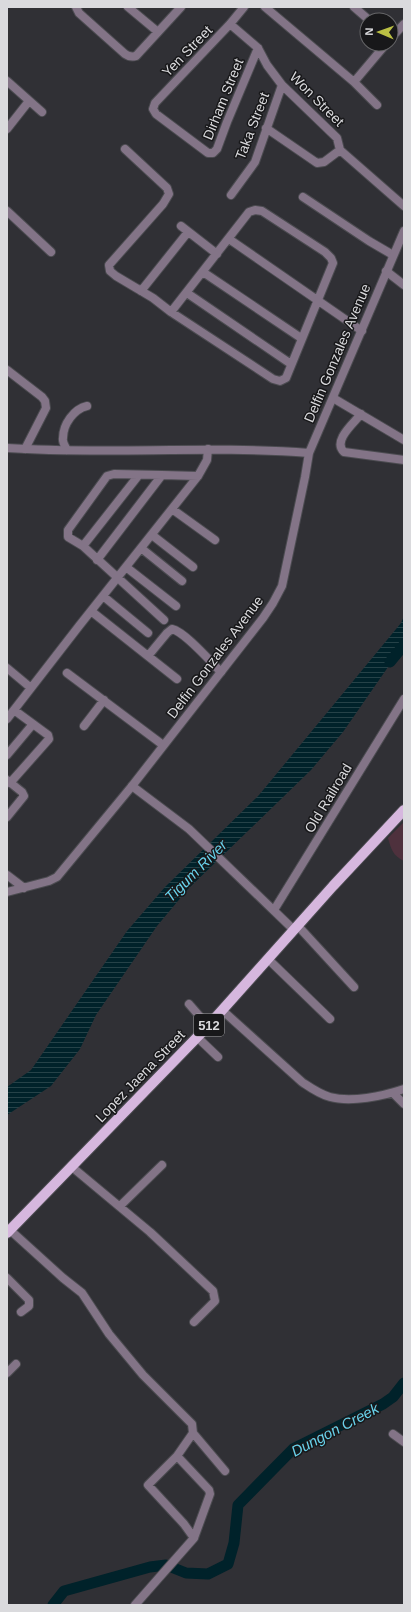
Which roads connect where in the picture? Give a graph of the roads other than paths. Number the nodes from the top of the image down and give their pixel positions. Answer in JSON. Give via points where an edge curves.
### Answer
{"nodes":[{"id":1,"x":128,"y":7,"type":"edge"},
{"id":2,"x":181,"y":7,"type":"edge"},
{"id":3,"x":244,"y":7,"type":"edge"},
{"id":4,"x":265,"y":7,"type":"edge"},
{"id":5,"x":78,"y":10,"type":"edge"},
{"id":6,"x":230,"y":24,"type":"junction"},
{"id":7,"x":158,"y":32,"type":"junction"},
{"id":8,"x":258,"y":48,"type":"junction"},
{"id":9,"x":379,"y":52,"type":"edge"},
{"id":10,"x":7,"y":82,"type":"edge"},
{"id":11,"x":354,"y":82,"type":"junction"},
{"id":12,"x":282,"y":85,"type":"junction"},
{"id":13,"x":29,"y":101,"type":"junction"},
{"id":14,"x":377,"y":105,"type":"dead end"},
{"id":15,"x":42,"y":112,"type":"dead end"},
{"id":16,"x":266,"y":128,"type":"junction"},
{"id":17,"x":7,"y":130,"type":"edge"},
{"id":18,"x":125,"y":149,"type":"dead end"},
{"id":19,"x":340,"y":150,"type":"junction"},
{"id":20,"x":208,"y":153,"type":"joint"},
{"id":21,"x":231,"y":195,"type":"dead end"},
{"id":22,"x":303,"y":197,"type":"dead end"},
{"id":23,"x":404,"y":206,"type":"edge"},
{"id":24,"x":7,"y":211,"type":"edge"},
{"id":25,"x":181,"y":226,"type":"dead end"},
{"id":26,"x":404,"y":231,"type":"edge"},
{"id":27,"x":188,"y":232,"type":"junction"},
{"id":28,"x":229,"y":239,"type":"junction"},
{"id":29,"x":51,"y":252,"type":"dead end"},
{"id":30,"x":217,"y":254,"type":"junction"},
{"id":31,"x":393,"y":255,"type":"junction"},
{"id":32,"x":386,"y":271,"type":"junction"},
{"id":33,"x":203,"y":272,"type":"junction"},
{"id":34,"x":404,"y":285,"type":"edge"},
{"id":35,"x":141,"y":291,"type":"junction"},
{"id":36,"x":187,"y":293,"type":"junction"},
{"id":37,"x":317,"y":299,"type":"junction"},
{"id":38,"x":170,"y":312,"type":"junction"},
{"id":39,"x":362,"y":331,"type":"junction"},
{"id":40,"x":301,"y":338,"type":"junction"},
{"id":41,"x":292,"y":364,"type":"junction"},
{"id":42,"x":7,"y":370,"type":"edge"},
{"id":43,"x":333,"y":398,"type":"junction"},
{"id":44,"x":87,"y":406,"type":"dead end"},
{"id":45,"x":361,"y":414,"type":"junction"},
{"id":46,"x":404,"y":440,"type":"edge"},
{"id":47,"x":7,"y":448,"type":"edge"},
{"id":48,"x":26,"y":449,"type":"junction"},
{"id":49,"x":208,"y":449,"type":"junction"},
{"id":50,"x":67,"y":450,"type":"junction"},
{"id":51,"x":309,"y":453,"type":"junction"},
{"id":52,"x":404,"y":460,"type":"edge"},
{"id":53,"x":162,"y":475,"type":"junction"},
{"id":54,"x":138,"y":476,"type":"junction"},
{"id":55,"x":198,"y":476,"type":"junction"},
{"id":56,"x":172,"y":509,"type":"junction"},
{"id":57,"x":152,"y":535,"type":"junction"},
{"id":58,"x":214,"y":540,"type":"dead end"},
{"id":59,"x":82,"y":546,"type":"junction"},
{"id":60,"x":141,"y":548,"type":"junction"},
{"id":61,"x":98,"y":560,"type":"junction"},
{"id":62,"x":193,"y":566,"type":"dead end"},
{"id":63,"x":126,"y":567,"type":"junction"},
{"id":64,"x":117,"y":578,"type":"junction"},
{"id":65,"x":182,"y":581,"type":"dead end"},
{"id":66,"x":103,"y":596,"type":"junction"},
{"id":67,"x":176,"y":606,"type":"dead end"},
{"id":68,"x":91,"y":611,"type":"junction"},
{"id":69,"x":164,"y":620,"type":"dead end"},
{"id":70,"x":148,"y":633,"type":"dead end"},
{"id":71,"x":148,"y":656,"type":"junction"},
{"id":72,"x":7,"y":668,"type":"edge"},
{"id":73,"x":67,"y":672,"type":"dead end"},
{"id":74,"x":221,"y":672,"type":"junction"},
{"id":75,"x":177,"y":678,"type":"dead end"},
{"id":76,"x":31,"y":688,"type":"junction"},
{"id":77,"x":404,"y":699,"type":"edge"},
{"id":78,"x":104,"y":700,"type":"junction"},
{"id":79,"x":14,"y":710,"type":"junction"},
{"id":80,"x":7,"y":719,"type":"edge"},
{"id":81,"x":33,"y":724,"type":"junction"},
{"id":82,"x":84,"y":726,"type":"dead end"},
{"id":83,"x":163,"y":745,"type":"junction"},
{"id":84,"x":7,"y":755,"type":"edge"},
{"id":85,"x":9,"y":781,"type":"edge"},
{"id":86,"x":132,"y":786,"type":"junction"},
{"id":87,"x":404,"y":810,"type":"edge"},
{"id":88,"x":7,"y":817,"type":"edge"},
{"id":89,"x":7,"y":875,"type":"edge"},
{"id":90,"x":24,"y":888,"type":"junction"},
{"id":91,"x":7,"y":892,"type":"edge"},
{"id":92,"x":274,"y":910,"type":"junction"},
{"id":93,"x":296,"y":928,"type":"junction"},
{"id":94,"x":269,"y":960,"type":"junction"},
{"id":95,"x":354,"y":987,"type":"dead end"},
{"id":96,"x":189,"y":1004,"type":"dead end"},
{"id":97,"x":222,"y":1010,"type":"junction"},
{"id":98,"x":330,"y":1019,"type":"dead end"},
{"id":99,"x":208,"y":1026,"type":"junction"},
{"id":100,"x":198,"y":1037,"type":"junction"},
{"id":101,"x":218,"y":1057,"type":"dead end"},
{"id":102,"x":404,"y":1089,"type":"edge"},
{"id":103,"x":393,"y":1093,"type":"junction"},
{"id":104,"x":404,"y":1104,"type":"edge"},
{"id":105,"x":162,"y":1165,"type":"dead end"},
{"id":106,"x":72,"y":1167,"type":"junction"},
{"id":107,"x":120,"y":1206,"type":"junction"},
{"id":108,"x":8,"y":1232,"type":"edge"},
{"id":109,"x":7,"y":1278,"type":"edge"},
{"id":110,"x":21,"y":1312,"type":"dead end"},
{"id":111,"x":194,"y":1322,"type":"dead end"},
{"id":112,"x":16,"y":1364,"type":"dead end"},
{"id":113,"x":8,"y":1371,"type":"edge"},
{"id":114,"x":192,"y":1433,"type":"junction"},
{"id":115,"x":393,"y":1434,"type":"dead end"},
{"id":116,"x":404,"y":1442,"type":"edge"},
{"id":117,"x":177,"y":1456,"type":"junction"},
{"id":118,"x":225,"y":1470,"type":"dead end"},
{"id":119,"x":194,"y":1538,"type":"junction"},
{"id":120,"x":135,"y":1605,"type":"edge"}],
"edges":[{"from":1,"to":7,"type":"street"},
{"from":2,"to":7,"type":"street"},
{"from":3,"to":6,"type":"street","name":"Yen Street"},
{"from":4,"to":11,"type":"street"},
{"from":5,"to":7,"type":"street","via":[[129,57],[136,56]]},
{"from":6,"to":8,"type":"street","name":"Won Street"},
{"from":6,"to":20,"type":"street","name":"Yen Street","via":[[153,109],[156,114]]},
{"from":8,"to":12,"type":"street","name":"Won Street"},
{"from":8,"to":20,"type":"street","name":"Dirham Street","via":[[217,149],[213,153]]},
{"from":9,"to":11,"type":"street"},
{"from":10,"to":13,"type":"street"},
{"from":11,"to":14,"type":"street"},
{"from":12,"to":16,"type":"street","name":"Taka Street"},
{"from":12,"to":19,"type":"street","name":"Won Street","via":[[337,138]]},
{"from":13,"to":15,"type":"street"},
{"from":13,"to":17,"type":"street"},
{"from":16,"to":19,"type":"street","via":[[317,163],[324,162]]},
{"from":16,"to":21,"type":"street","name":"Taka Street","via":[[255,162]]},
{"from":18,"to":35,"type":"street","via":[[167,188],[169,194],[109,266],[110,271],[116,276]]},
{"from":19,"to":23,"type":"street","name":"Won Street"},
{"from":22,"to":31,"type":"street","via":[[369,242]]},
{"from":24,"to":29,"type":"street"},
{"from":25,"to":27,"type":"street"},
{"from":26,"to":31,"type":"street","name":"Delfin Gonzales Avenue"},
{"from":27,"to":30,"type":"street"},
{"from":27,"to":35,"type":"street"},
{"from":28,"to":30,"type":"street"},
{"from":28,"to":37,"type":"street"},
{"from":28,"to":37,"type":"street","via":[[249,212],[255,210],[262,211],[325,252],[333,263]]},
{"from":30,"to":33,"type":"street"},
{"from":31,"to":32,"type":"street","name":"Delfin Gonzales Avenue"},
{"from":32,"to":34,"type":"street"},
{"from":32,"to":39,"type":"street","name":"Delfin Gonzales Avenue"},
{"from":33,"to":36,"type":"street"},
{"from":33,"to":40,"type":"street"},
{"from":35,"to":38,"type":"street"},
{"from":36,"to":38,"type":"street"},
{"from":36,"to":41,"type":"street"},
{"from":37,"to":39,"type":"street"},
{"from":37,"to":40,"type":"street"},
{"from":38,"to":41,"type":"street","via":[[273,379],[280,381],[286,378]]},
{"from":39,"to":43,"type":"street","name":"Delfin Gonzales Avenue"},
{"from":40,"to":41,"type":"street"},
{"from":42,"to":48,"type":"street","via":[[45,401],[46,408]]},
{"from":43,"to":45,"type":"street"},
{"from":43,"to":51,"type":"street","name":"Delfin Gonzales Avenue"},
{"from":44,"to":50,"type":"street","via":[[78,409],[65,427],[62,439]]},
{"from":45,"to":46,"type":"street"},
{"from":45,"to":52,"type":"street","via":[[343,436],[339,447],[341,450]]},
{"from":47,"to":48,"type":"street"},
{"from":48,"to":50,"type":"street"},
{"from":49,"to":50,"type":"street"},
{"from":49,"to":51,"type":"street"},
{"from":49,"to":55,"type":"street","via":[[207,460]]},
{"from":51,"to":74,"type":"street","name":"Delfin Gonzales Avenue","via":[[282,586],[263,618]]},
{"from":53,"to":54,"type":"street"},
{"from":53,"to":55,"type":"street"},
{"from":53,"to":61,"type":"street"},
{"from":54,"to":59,"type":"street"},
{"from":54,"to":59,"type":"street","via":[[107,476],[68,530],[68,537]]},
{"from":55,"to":56,"type":"street"},
{"from":56,"to":57,"type":"street"},
{"from":56,"to":58,"type":"street"},
{"from":57,"to":60,"type":"street"},
{"from":57,"to":62,"type":"street"},
{"from":59,"to":61,"type":"street"},
{"from":60,"to":63,"type":"street"},
{"from":60,"to":65,"type":"street"},
{"from":61,"to":64,"type":"street"},
{"from":63,"to":64,"type":"street"},
{"from":63,"to":67,"type":"street"},
{"from":64,"to":66,"type":"street"},
{"from":64,"to":69,"type":"street"},
{"from":66,"to":68,"type":"street"},
{"from":66,"to":70,"type":"street"},
{"from":68,"to":71,"type":"street"},
{"from":68,"to":76,"type":"street"},
{"from":71,"to":74,"type":"street","via":[[172,629],[184,636]]},
{"from":71,"to":75,"type":"street"},
{"from":72,"to":76,"type":"street"},
{"from":73,"to":78,"type":"street"},
{"from":74,"to":83,"type":"street","name":"Delfin Gonzales Avenue"},
{"from":76,"to":79,"type":"street"},
{"from":77,"to":92,"type":"street","name":"Old Railroad"},
{"from":78,"to":82,"type":"street"},
{"from":78,"to":83,"type":"street"},
{"from":79,"to":80,"type":"street"},
{"from":79,"to":81,"type":"street"},
{"from":81,"to":84,"type":"street"},
{"from":81,"to":85,"type":"street","via":[[49,738]]},
{"from":83,"to":86,"type":"street","name":"Delfin Gonzales Avenue"},
{"from":85,"to":88,"type":"street","via":[[24,796]]},
{"from":86,"to":90,"type":"street","name":"Delfin Gonzales Avenue","via":[[57,877]]},
{"from":86,"to":92,"type":"street","via":[[189,829]]},
{"from":87,"to":93,"type":"main road","name":"Lopez Jaena Street","number":"512"},
{"from":89,"to":90,"type":"street"},
{"from":90,"to":91,"type":"street","name":"Delfin Gonzales Avenue"},
{"from":92,"to":93,"type":"street"},
{"from":93,"to":94,"type":"main road","name":"Lopez Jaena Street","number":"512"},
{"from":93,"to":95,"type":"street"},
{"from":94,"to":97,"type":"main road","name":"Lopez Jaena Street","number":"512"},
{"from":94,"to":98,"type":"street"},
{"from":96,"to":99,"type":"street"},
{"from":97,"to":99,"type":"main road","name":"Lopez Jaena Street","number":"512"},
{"from":97,"to":103,"type":"street","via":[[302,1082],[316,1091],[331,1097],[356,1099]]},
{"from":99,"to":100,"type":"main road","name":"Lopez Jaena Street","number":"512"},
{"from":100,"to":101,"type":"street"},
{"from":100,"to":106,"type":"main road","name":"Lopez Jaena Street","number":"512"},
{"from":102,"to":103,"type":"street"},
{"from":103,"to":104,"type":"street"},
{"from":105,"to":107,"type":"street"},
{"from":106,"to":107,"type":"street"},
{"from":106,"to":108,"type":"main road","name":"Lopez Jaena Street","number":"512"},
{"from":107,"to":111,"type":"street","via":[[212,1291],[215,1300]]},
{"from":108,"to":114,"type":"street","via":[[82,1293],[109,1334],[143,1375],[192,1424]]},
{"from":109,"to":110,"type":"street","via":[[29,1300],[29,1306]]},
{"from":112,"to":113,"type":"street"},
{"from":114,"to":117,"type":"street"},
{"from":114,"to":118,"type":"street"},
{"from":115,"to":116,"type":"street"},
{"from":117,"to":119,"type":"street","via":[[210,1494]]},
{"from":117,"to":119,"type":"street","via":[[148,1486]]},
{"from":119,"to":120,"type":"street"}]}
